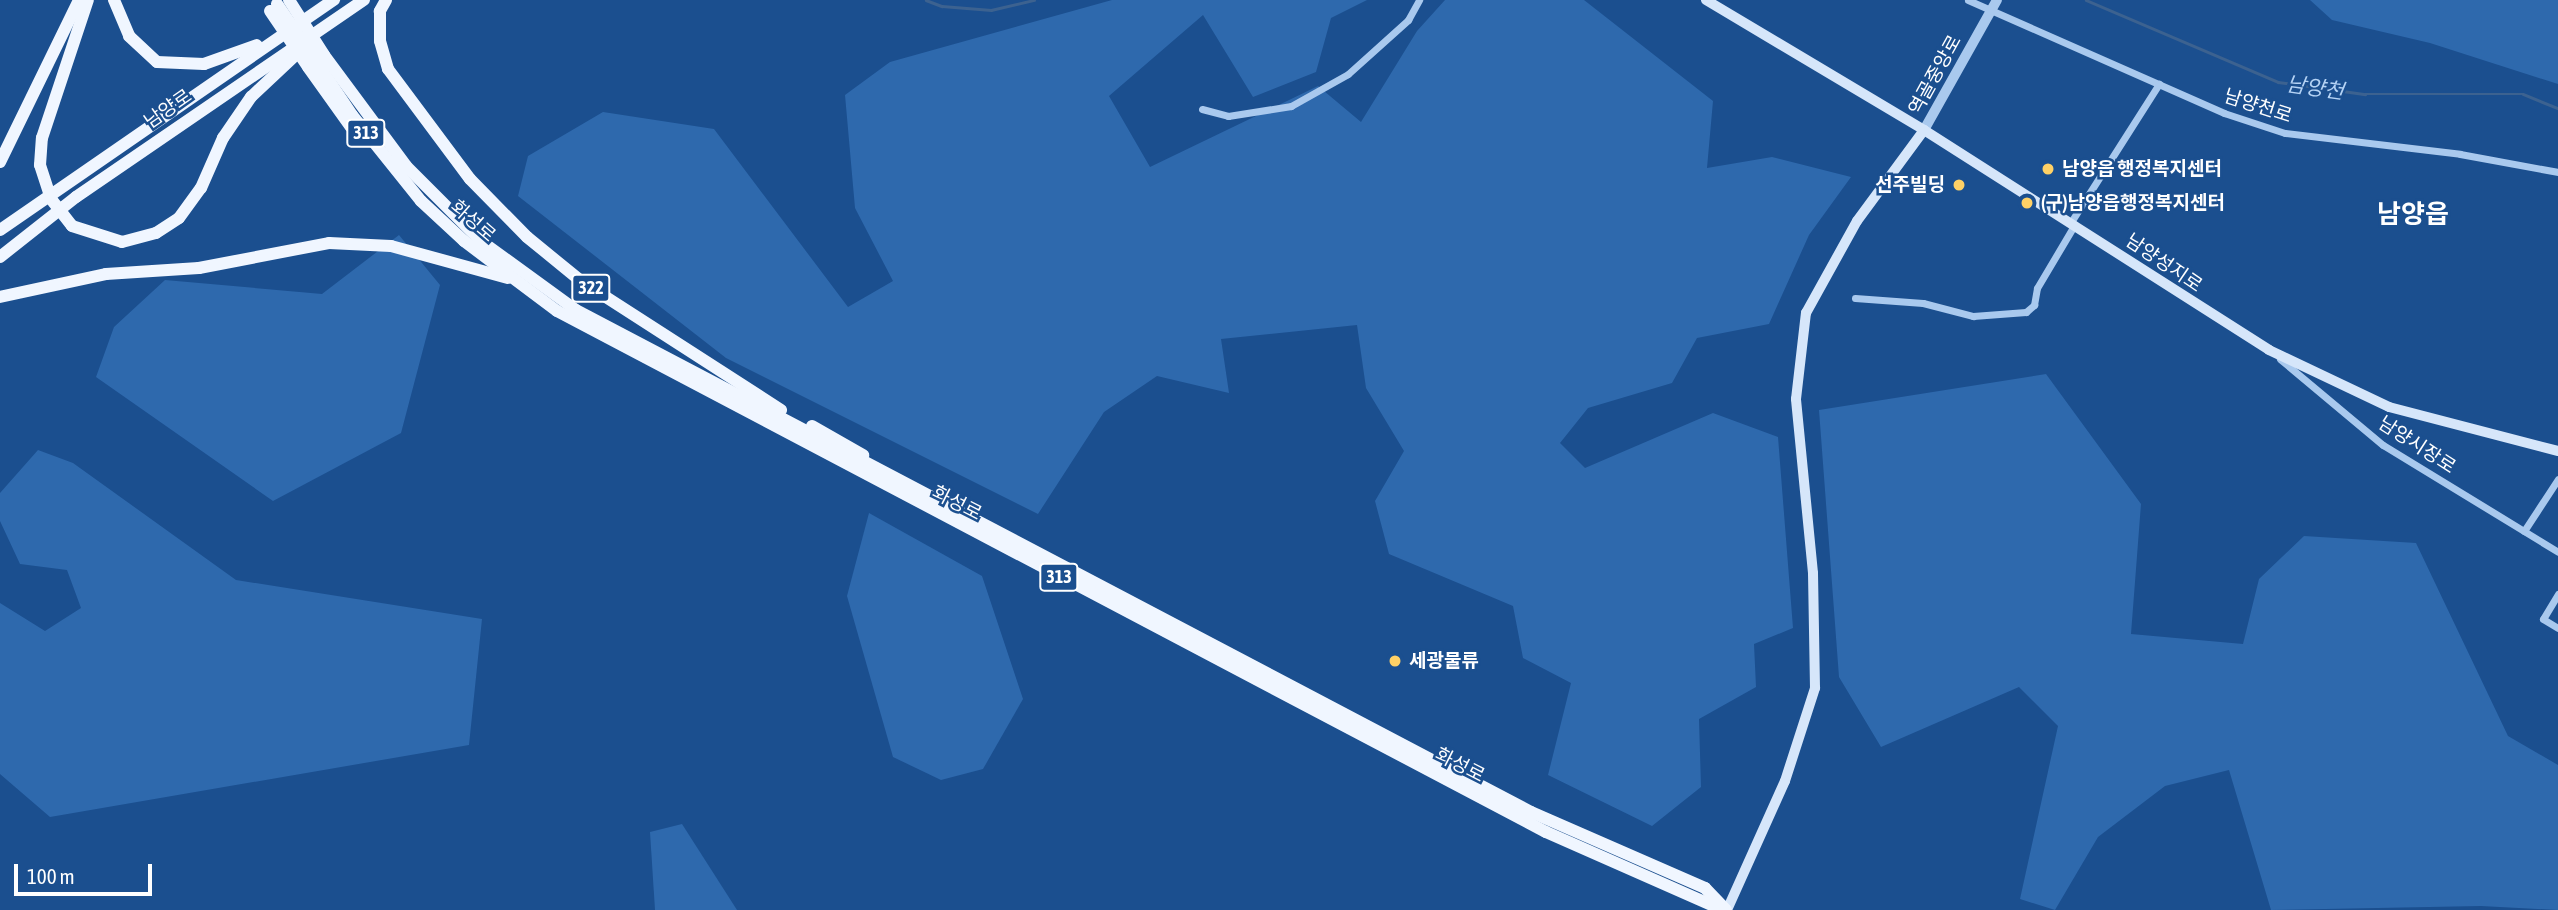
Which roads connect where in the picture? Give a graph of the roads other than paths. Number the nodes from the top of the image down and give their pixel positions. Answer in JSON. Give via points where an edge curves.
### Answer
{"nodes":[{"id":1,"x":79,"y":0,"type":"edge"},
{"id":2,"x":88,"y":0,"type":"edge"},
{"id":3,"x":114,"y":0,"type":"edge"},
{"id":4,"x":334,"y":0,"type":"edge"},
{"id":5,"x":365,"y":0,"type":"edge"},
{"id":6,"x":386,"y":0,"type":"edge"},
{"id":7,"x":1419,"y":0,"type":"edge"},
{"id":8,"x":1706,"y":0,"type":"edge"},
{"id":9,"x":1968,"y":0,"type":"edge"},
{"id":10,"x":1997,"y":0,"type":"edge"},
{"id":11,"x":275,"y":3,"type":"edge"},
{"id":12,"x":1991,"y":10,"type":"junction"},
{"id":13,"x":330,"y":22,"type":"junction"},
{"id":14,"x":277,"y":38,"type":"junction"},
{"id":15,"x":316,"y":61,"type":"junction"},
{"id":16,"x":2159,"y":84,"type":"junction"},
{"id":17,"x":1202,"y":109,"type":"dead end"},
{"id":18,"x":1924,"y":130,"type":"junction"},
{"id":19,"x":0,"y":162,"type":"edge"},
{"id":20,"x":2558,"y":172,"type":"edge"},
{"id":21,"x":2073,"y":223,"type":"junction"},
{"id":22,"x":0,"y":229,"type":"edge"},
{"id":23,"x":0,"y":257,"type":"edge"},
{"id":24,"x":514,"y":280,"type":"junction"},
{"id":25,"x":0,"y":297,"type":"edge"},
{"id":26,"x":1855,"y":298,"type":"dead end"},
{"id":27,"x":2269,"y":350,"type":"junction"},
{"id":28,"x":2558,"y":451,"type":"edge"},
{"id":29,"x":2558,"y":479,"type":"edge"},
{"id":30,"x":906,"y":485,"type":"junction"},
{"id":31,"x":2524,"y":531,"type":"junction"},
{"id":32,"x":2558,"y":552,"type":"edge"},
{"id":33,"x":2558,"y":594,"type":"edge"},
{"id":34,"x":2558,"y":628,"type":"edge"},
{"id":35,"x":1725,"y":910,"type":"edge"}],
"edges":[{"from":1,"to":19,"type":"main road"},
{"from":2,"to":13,"type":"main road","bridge":true,"via":[[42,138],[40,165],[51,199],[72,226],[122,242],[156,233],[179,218],[201,188],[223,138],[251,97]]},
{"from":3,"to":14,"type":"main road","via":[[129,36],[157,62],[204,64]]},
{"from":4,"to":14,"type":"main road","name":"남양로"},
{"from":5,"to":13,"type":"main road","name":"남양로"},
{"from":6,"to":30,"type":"main road","number":"322","via":[[380,11],[380,41],[388,69],[470,179],[527,237],[627,314],[781,410],[847,443]]},
{"from":7,"to":17,"type":"street","via":[[1408,20],[1348,74],[1291,106],[1228,116]]},
{"from":8,"to":18,"type":"main road","name":"남양성지로"},
{"from":9,"to":12,"type":"street","name":"남양천로"},
{"from":10,"to":12,"type":"street","name":"역골중앙로"},
{"from":11,"to":15,"type":"main road","name":"화성로","number":"313","bridge":true},
{"from":11,"to":15,"type":"main road","bridge":true},
{"from":12,"to":16,"type":"street","name":"남양천로"},
{"from":12,"to":18,"type":"street","name":"역골중앙로"},
{"from":13,"to":23,"type":"main road","name":"남양로","via":[[76,197]]},
{"from":14,"to":22,"type":"main road","name":"남양로"},
{"from":15,"to":24,"type":"main road","name":"화성로","number":"313","via":[[352,115],[422,201]]},
{"from":15,"to":30,"type":"main road","name":"화성로","number":"313","via":[[406,166],[481,241],[576,310]]},
{"from":16,"to":20,"type":"street","name":"남양천로","via":[[2285,133],[2460,154]]},
{"from":16,"to":21,"type":"street"},
{"from":18,"to":21,"type":"main road","name":"남양성지로"},
{"from":18,"to":35,"type":"main road","via":[[1857,221],[1806,313],[1796,399],[1813,573],[1815,688],[1785,781]]},
{"from":21,"to":26,"type":"street","via":[[2037,288],[2034,305],[2026,312],[1973,316],[1923,303]]},
{"from":21,"to":27,"type":"main road","name":"남양성지로"},
{"from":24,"to":25,"type":"main road","via":[[391,246],[329,243],[198,268],[106,274]]},
{"from":24,"to":35,"type":"main road","name":"화성로","number":"313","via":[[610,342],[1279,695],[1546,832]]},
{"from":27,"to":28,"type":"main road","name":"남양성지로","via":[[2389,407]]},
{"from":27,"to":31,"type":"street","name":"남양시장로","via":[[2383,445]]},
{"from":29,"to":31,"type":"street"},
{"from":30,"to":35,"type":"main road","name":"화성로","number":"313","via":[[1531,812],[1705,888]]},
{"from":31,"to":32,"type":"street","name":"남양시장로"},
{"from":33,"to":34,"type":"street","via":[[2543,619]]}]}
